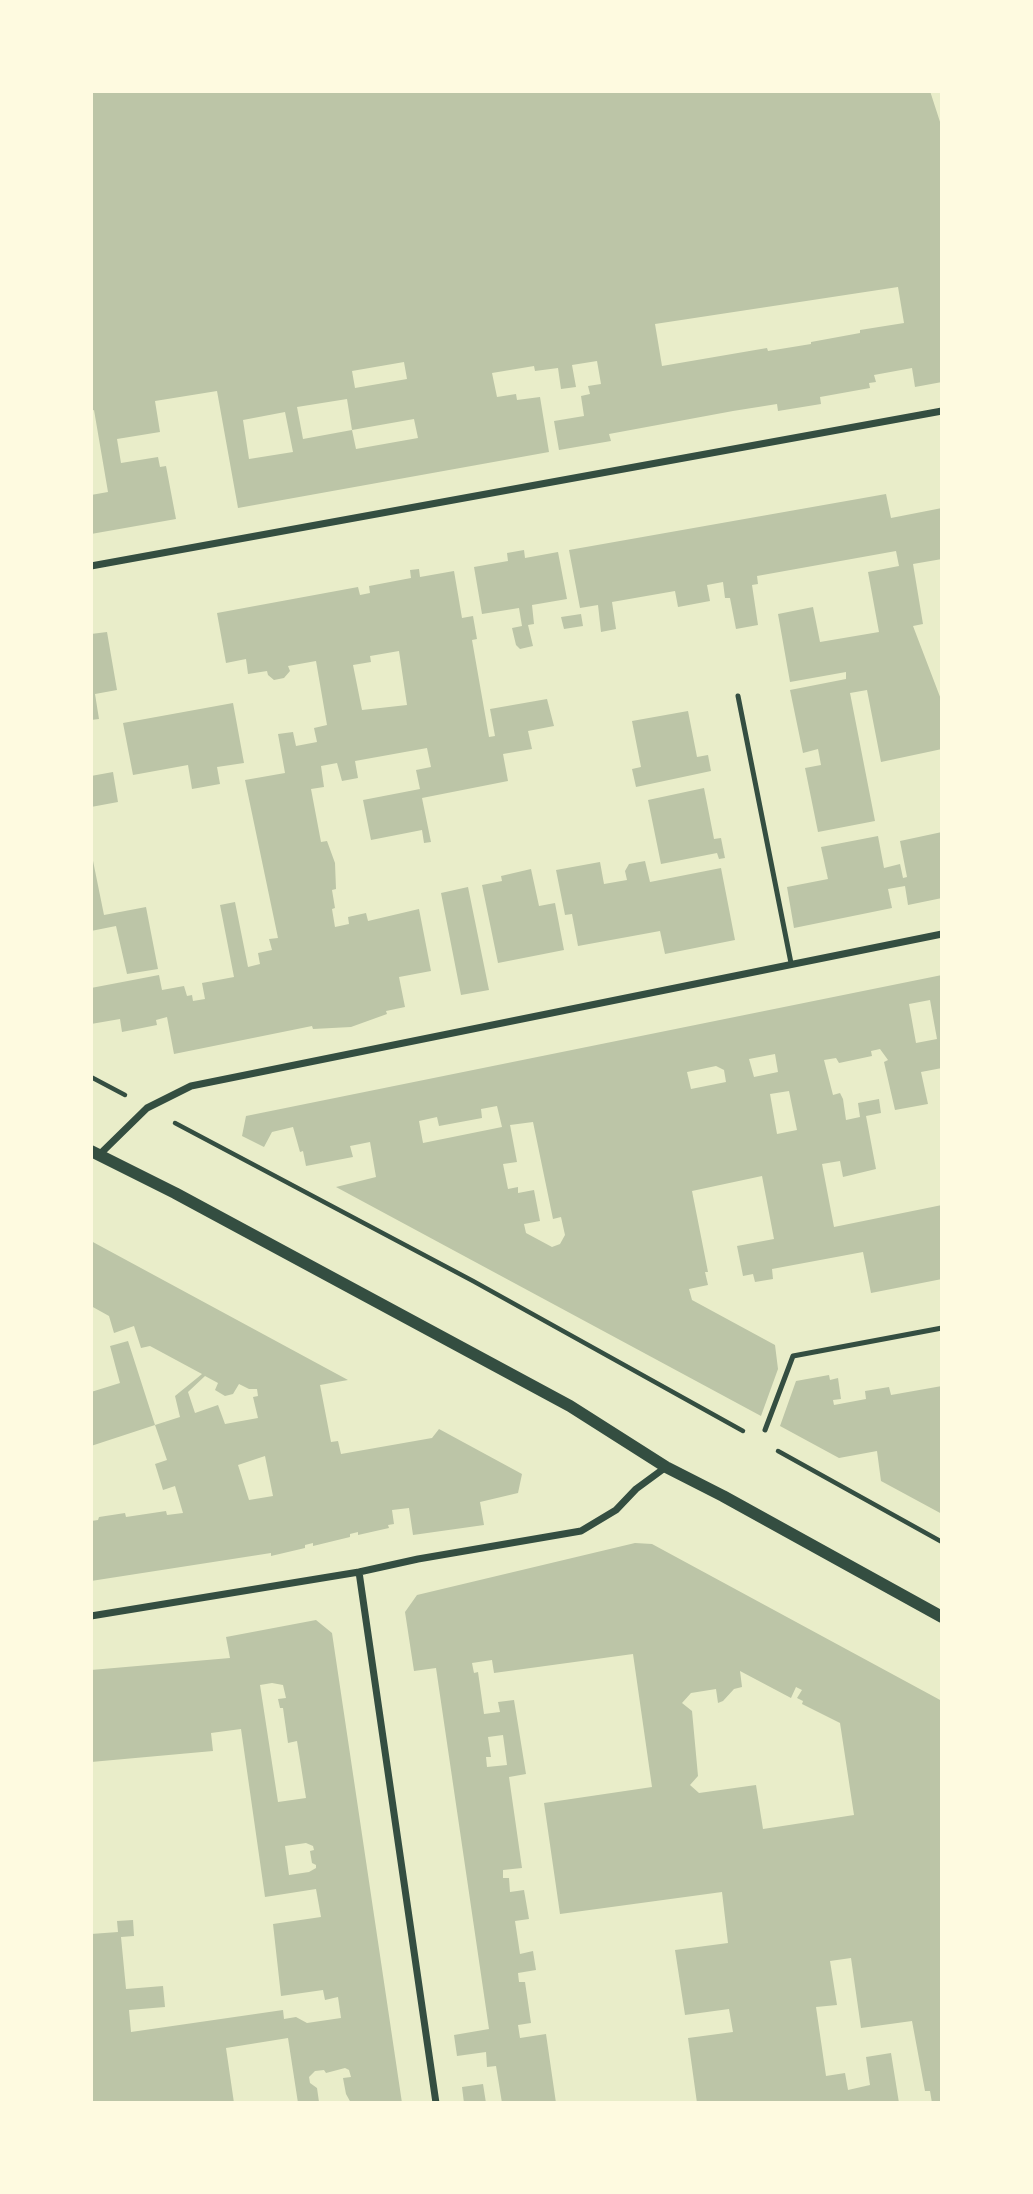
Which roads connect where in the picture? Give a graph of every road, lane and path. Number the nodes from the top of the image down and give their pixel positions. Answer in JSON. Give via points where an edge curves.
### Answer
{"nodes":[{"id":1,"x":942,"y":411,"type":"edge"},
{"id":2,"x":91,"y":566,"type":"edge"},
{"id":3,"x":738,"y":696,"type":"dead end"},
{"id":4,"x":942,"y":934,"type":"edge"},
{"id":5,"x":791,"y":963,"type":"junction"},
{"id":6,"x":91,"y":1077,"type":"edge"},
{"id":7,"x":147,"y":1108,"type":"junction"},
{"id":8,"x":95,"y":1153,"type":"edge"},
{"id":9,"x":942,"y":1328,"type":"edge"},
{"id":10,"x":765,"y":1430,"type":"dead end"},
{"id":11,"x":747,"y":1434,"type":"dead end"},
{"id":12,"x":770,"y":1447,"type":"dead end"},
{"id":13,"x":666,"y":1467,"type":"junction"},
{"id":14,"x":942,"y":1542,"type":"edge"},
{"id":15,"x":359,"y":1572,"type":"junction"},
{"id":16,"x":91,"y":1616,"type":"edge"},
{"id":17,"x":942,"y":1617,"type":"edge"},
{"id":18,"x":436,"y":2103,"type":"edge"}],
"edges":[{"from":1,"to":2,"type":"street"},
{"from":3,"to":5,"type":"lane"},
{"from":4,"to":5,"type":"street"},
{"from":5,"to":7,"type":"street","via":[[191,1086]]},
{"from":6,"to":7,"type":"path"},
{"from":7,"to":8,"type":"street"},
{"from":7,"to":11,"type":"path","via":[[473,1281]]},
{"from":8,"to":13,"type":"street","via":[[570,1406]]},
{"from":9,"to":10,"type":"lane","via":[[793,1356]]},
{"from":12,"to":14,"type":"path"},
{"from":13,"to":15,"type":"street","via":[[616,1510],[581,1531]]},
{"from":13,"to":17,"type":"street"},
{"from":15,"to":16,"type":"street"},
{"from":15,"to":18,"type":"street"}]}
